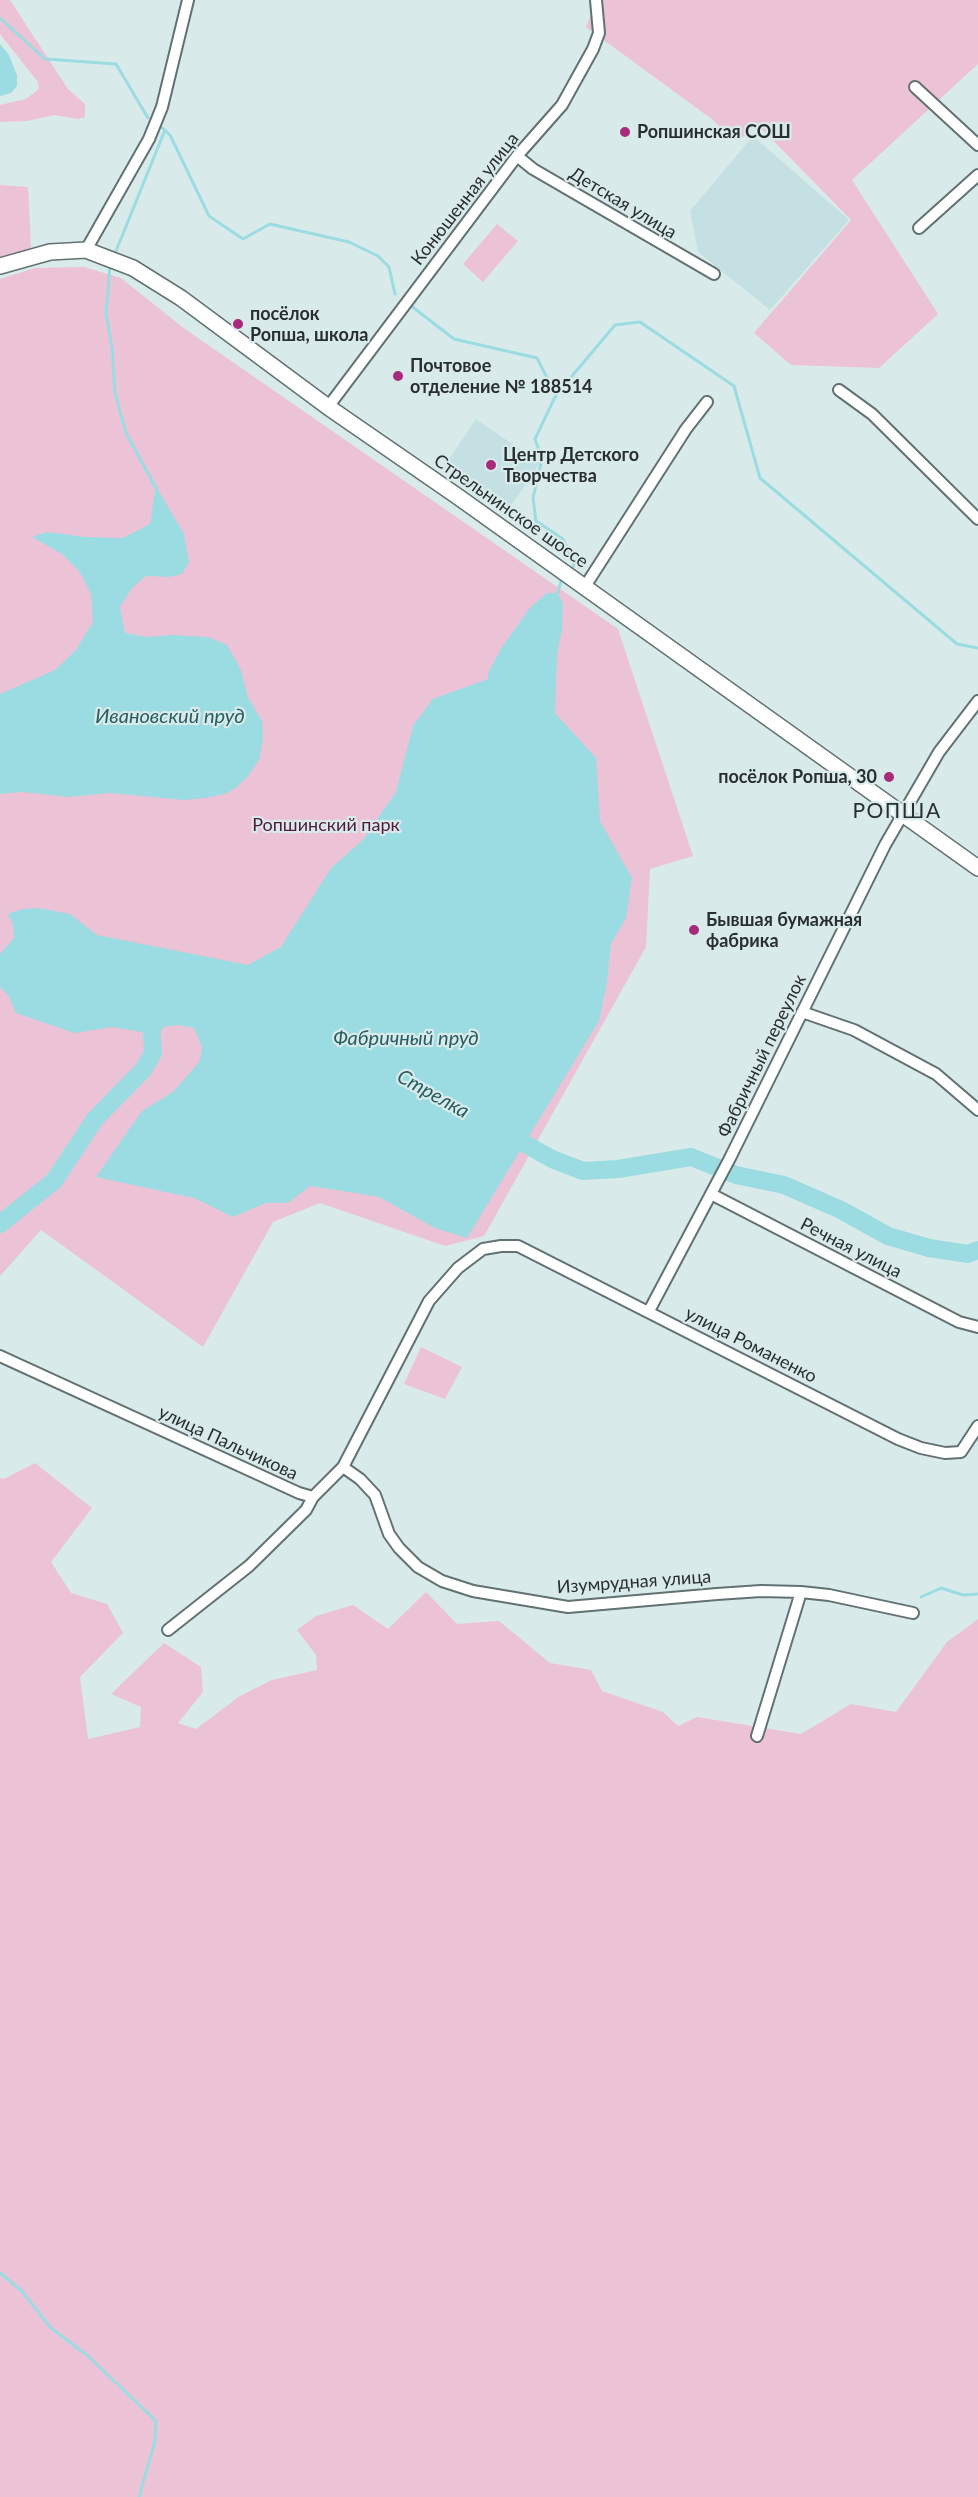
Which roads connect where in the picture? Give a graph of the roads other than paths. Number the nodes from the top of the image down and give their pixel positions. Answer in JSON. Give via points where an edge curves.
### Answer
{"nodes":[{"id":1,"x":188,"y":0,"type":"edge"},
{"id":2,"x":596,"y":0,"type":"edge"},
{"id":3,"x":915,"y":87,"type":"dead end"},
{"id":4,"x":978,"y":145,"type":"edge"},
{"id":5,"x":517,"y":156,"type":"junction"},
{"id":6,"x":978,"y":175,"type":"edge"},
{"id":7,"x":919,"y":228,"type":"dead end"},
{"id":8,"x":86,"y":250,"type":"junction"},
{"id":9,"x":0,"y":266,"type":"edge"},
{"id":10,"x":714,"y":274,"type":"dead end"},
{"id":11,"x":838,"y":390,"type":"dead end"},
{"id":12,"x":707,"y":402,"type":"dead end"},
{"id":13,"x":328,"y":407,"type":"junction"},
{"id":14,"x":978,"y":519,"type":"edge"},
{"id":15,"x":584,"y":588,"type":"junction"},
{"id":16,"x":978,"y":701,"type":"edge"},
{"id":17,"x":904,"y":815,"type":"junction"},
{"id":18,"x":978,"y":868,"type":"edge"},
{"id":19,"x":802,"y":1012,"type":"junction"},
{"id":20,"x":978,"y":1110,"type":"edge"},
{"id":21,"x":713,"y":1190,"type":"junction"},
{"id":22,"x":501,"y":1246,"type":"joint"},
{"id":23,"x":649,"y":1311,"type":"junction"},
{"id":24,"x":978,"y":1328,"type":"edge"},
{"id":25,"x":0,"y":1356,"type":"edge"},
{"id":26,"x":978,"y":1426,"type":"edge"},
{"id":27,"x":344,"y":1467,"type":"junction"},
{"id":28,"x":313,"y":1497,"type":"junction"},
{"id":29,"x":801,"y":1592,"type":"junction"},
{"id":30,"x":913,"y":1613,"type":"dead end"},
{"id":31,"x":168,"y":1630,"type":"dead end"},
{"id":32,"x":757,"y":1736,"type":"dead end"}],
"edges":[{"from":1,"to":8,"type":"street","via":[[158,117]]},
{"from":2,"to":5,"type":"street","name":"Конюшенная улица","via":[[599,33],[593,49],[562,105]]},
{"from":3,"to":4,"type":"street"},
{"from":5,"to":10,"type":"street","name":"Детская улица"},
{"from":5,"to":13,"type":"street","name":"Конюшенная улица"},
{"from":6,"to":7,"type":"street"},
{"from":8,"to":9,"type":"main road","name":"Стрельнинское шоссе","via":[[50,252]]},
{"from":8,"to":13,"type":"main road","name":"Стрельнинское шоссе","via":[[133,268],[181,298]]},
{"from":11,"to":14,"type":"street","via":[[872,414]]},
{"from":12,"to":15,"type":"street"},
{"from":13,"to":15,"type":"main road","name":"Стрельнинское шоссе"},
{"from":15,"to":17,"type":"main road","name":"Стрельнинское шоссе"},
{"from":16,"to":17,"type":"street","name":"Фабричный переулок","via":[[939,752]]},
{"from":17,"to":18,"type":"main road","name":"Стрельнинское шоссе"},
{"from":17,"to":19,"type":"street","name":"Фабричный переулок","via":[[885,845]]},
{"from":19,"to":20,"type":"street","via":[[854,1030],[936,1074]]},
{"from":19,"to":21,"type":"street","name":"Фабричный переулок"},
{"from":21,"to":23,"type":"street","name":"Фабричный переулок"},
{"from":21,"to":24,"type":"street","name":"Речная улица","via":[[959,1322]]},
{"from":22,"to":23,"type":"street","name":"улица Романенко","via":[[529,1250]]},
{"from":22,"to":27,"type":"street","name":"улица Пальчикова","via":[[483,1249],[458,1268],[429,1301]]},
{"from":23,"to":26,"type":"street","name":"улица Романенко","via":[[921,1448],[961,1452]]},
{"from":25,"to":28,"type":"street","name":"улица Пальчикова"},
{"from":27,"to":28,"type":"street","name":"улица Пальчикова"},
{"from":27,"to":29,"type":"street","name":"Изумрудная улица","via":[[375,1495],[389,1534],[418,1567],[442,1581],[473,1591],[568,1607],[696,1595]]},
{"from":28,"to":31,"type":"street","via":[[306,1510],[249,1566]]},
{"from":29,"to":30,"type":"street","name":"Изумрудная улица"},
{"from":29,"to":32,"type":"street"}]}
